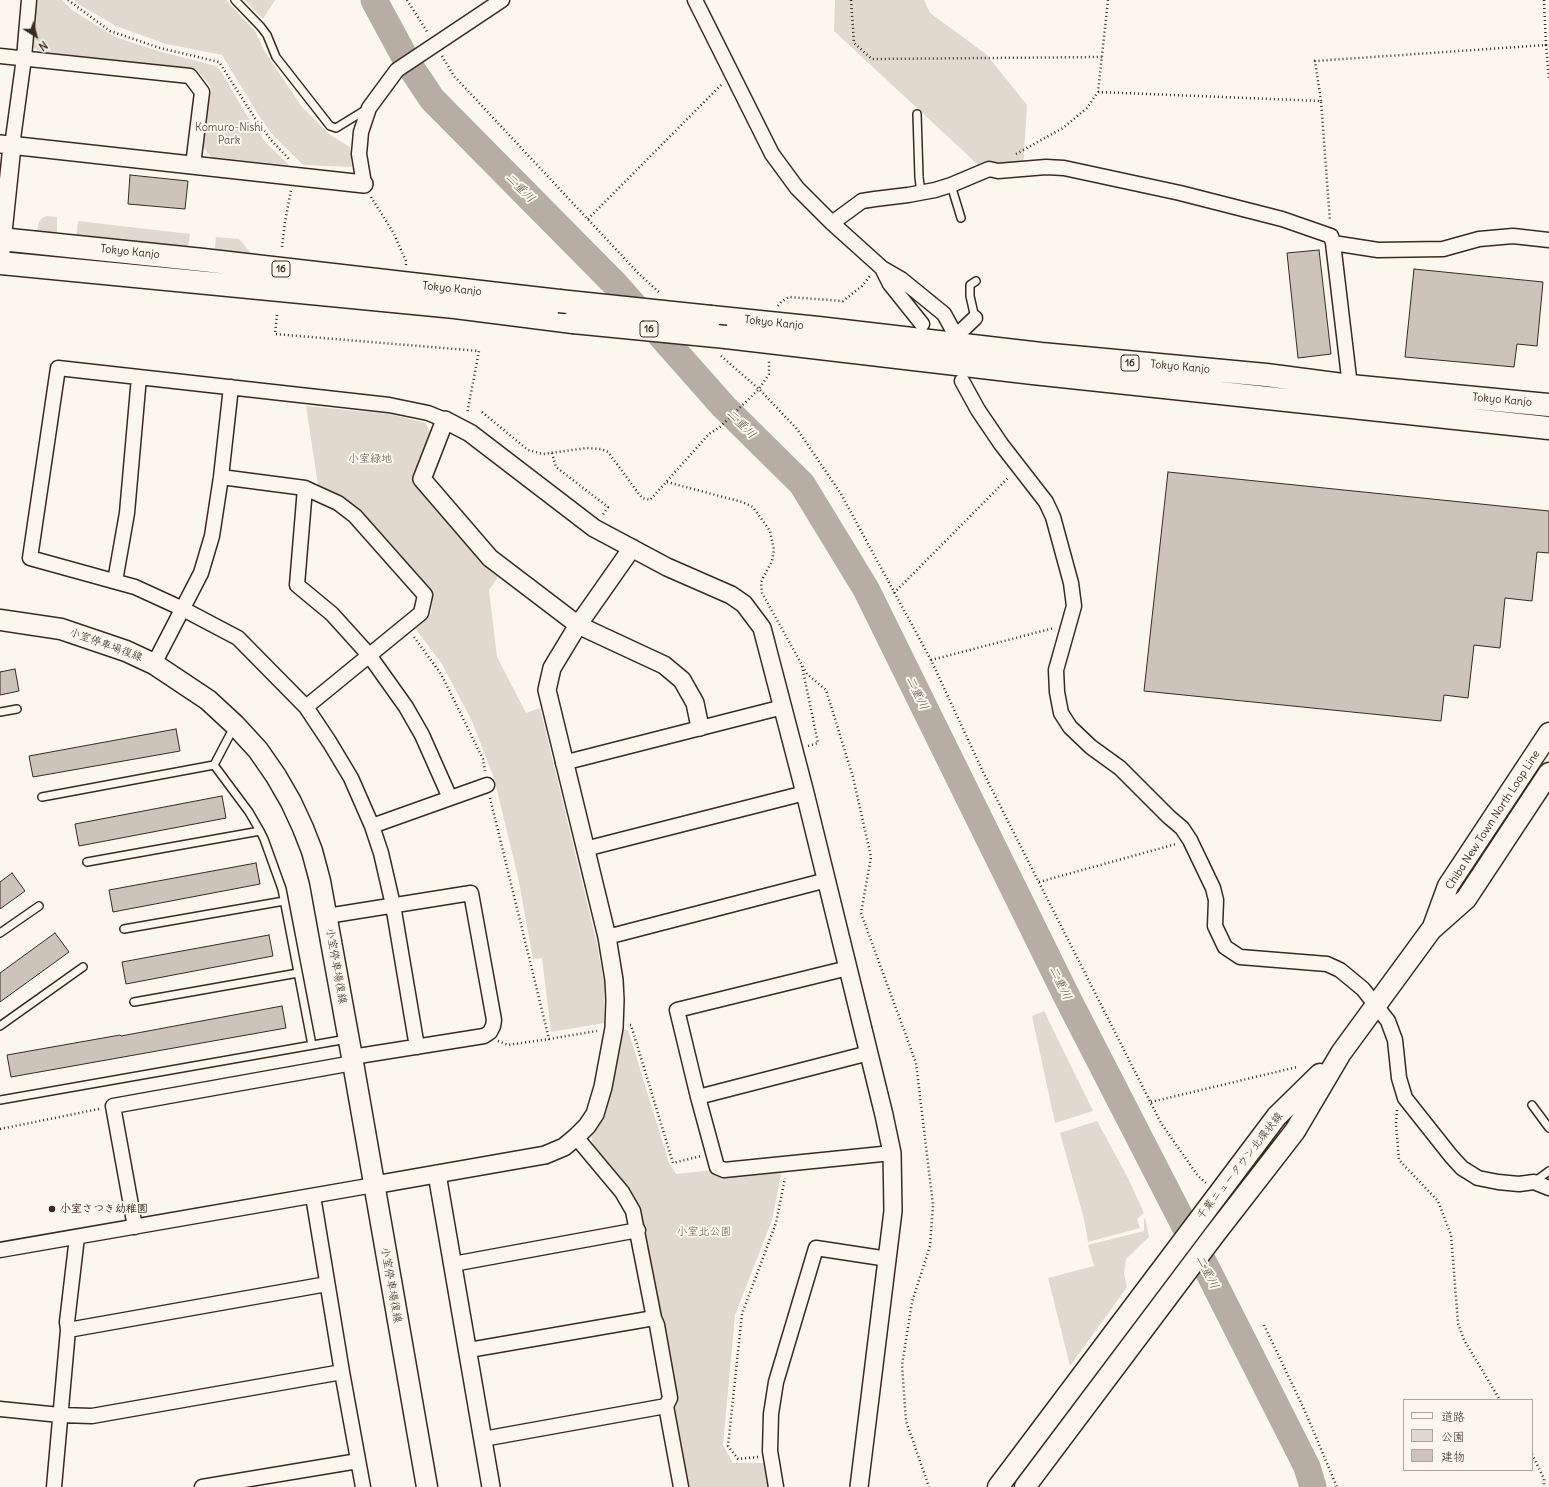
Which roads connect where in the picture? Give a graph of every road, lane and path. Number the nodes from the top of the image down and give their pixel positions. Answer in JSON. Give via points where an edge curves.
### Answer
{"nodes":[{"id":1,"x":29,"y":0,"type":"edge"},
{"id":2,"x":235,"y":0,"type":"edge"},
{"id":3,"x":407,"y":0,"type":"edge"},
{"id":4,"x":502,"y":0,"type":"edge"},
{"id":5,"x":695,"y":0,"type":"edge"},
{"id":6,"x":852,"y":0,"type":"edge"},
{"id":7,"x":1108,"y":0,"type":"edge"},
{"id":8,"x":1544,"y":0,"type":"edge"},
{"id":9,"x":1546,"y":45,"type":"junction"},
{"id":10,"x":431,"y":47,"type":"junction"},
{"id":11,"x":0,"y":56,"type":"edge"},
{"id":12,"x":1102,"y":57,"type":"junction"},
{"id":13,"x":24,"y":58,"type":"junction"},
{"id":14,"x":732,"y":74,"type":"junction"},
{"id":15,"x":1549,"y":79,"type":"edge"},
{"id":16,"x":1098,"y":92,"type":"junction"},
{"id":17,"x":1321,"y":101,"type":"junction"},
{"id":18,"x":369,"y":108,"type":"junction"},
{"id":19,"x":917,"y":114,"type":"dead end"},
{"id":20,"x":6,"y":145,"type":"edge"},
{"id":21,"x":193,"y":165,"type":"junction"},
{"id":22,"x":989,"y":169,"type":"junction"},
{"id":23,"x":364,"y":184,"type":"junction"},
{"id":24,"x":951,"y":185,"type":"junction"},
{"id":25,"x":920,"y":193,"type":"junction"},
{"id":26,"x":961,"y":218,"type":"dead end"},
{"id":27,"x":588,"y":219,"type":"junction"},
{"id":28,"x":832,"y":223,"type":"junction"},
{"id":29,"x":1,"y":239,"type":"edge"},
{"id":30,"x":1332,"y":240,"type":"junction"},
{"id":31,"x":1549,"y":240,"type":"edge"},
{"id":32,"x":0,"y":262,"type":"edge"},
{"id":33,"x":880,"y":266,"type":"junction"},
{"id":34,"x":976,"y":281,"type":"dead end"},
{"id":35,"x":403,"y":283,"type":"junction"},
{"id":36,"x":665,"y":298,"type":"dead end"},
{"id":37,"x":777,"y":308,"type":"dead end"},
{"id":38,"x":276,"y":315,"type":"dead end"},
{"id":39,"x":975,"y":318,"type":"joint"},
{"id":40,"x":922,"y":324,"type":"dead end"},
{"id":41,"x":955,"y":340,"type":"junction"},
{"id":42,"x":723,"y":346,"type":"junction"},
{"id":43,"x":769,"y":358,"type":"dead end"},
{"id":44,"x":139,"y":377,"type":"junction"},
{"id":45,"x":962,"y":381,"type":"dead end"},
{"id":46,"x":1350,"y":386,"type":"junction"},
{"id":47,"x":231,"y":387,"type":"junction"},
{"id":48,"x":759,"y":389,"type":"junction"},
{"id":49,"x":1549,"y":405,"type":"edge"},
{"id":50,"x":482,"y":412,"type":"dead end"},
{"id":51,"x":445,"y":420,"type":"junction"},
{"id":52,"x":1549,"y":428,"type":"edge"},
{"id":53,"x":464,"y":430,"type":"junction"},
{"id":54,"x":552,"y":453,"type":"junction"},
{"id":55,"x":1019,"y":467,"type":"junction"},
{"id":56,"x":221,"y":477,"type":"junction"},
{"id":57,"x":305,"y":488,"type":"junction"},
{"id":58,"x":594,"y":528,"type":"junction"},
{"id":59,"x":632,"y":548,"type":"junction"},
{"id":60,"x":115,"y":581,"type":"junction"},
{"id":61,"x":894,"y":593,"type":"junction"},
{"id":62,"x":183,"y":609,"type":"junction"},
{"id":63,"x":0,"y":620,"type":"edge"},
{"id":64,"x":406,"y":625,"type":"junction"},
{"id":65,"x":578,"y":625,"type":"junction"},
{"id":66,"x":1068,"y":629,"type":"junction"},
{"id":67,"x":369,"y":655,"type":"junction"},
{"id":68,"x":930,"y":660,"type":"junction"},
{"id":69,"x":801,"y":662,"type":"dead end"},
{"id":70,"x":154,"y":664,"type":"junction"},
{"id":71,"x":306,"y":707,"type":"junction"},
{"id":72,"x":783,"y":708,"type":"junction"},
{"id":73,"x":17,"y":709,"type":"dead end"},
{"id":74,"x":0,"y":712,"type":"edge"},
{"id":75,"x":235,"y":725,"type":"junction"},
{"id":76,"x":700,"y":728,"type":"junction"},
{"id":77,"x":1549,"y":733,"type":"edge"},
{"id":78,"x":794,"y":751,"type":"junction"},
{"id":79,"x":563,"y":763,"type":"junction"},
{"id":80,"x":214,"y":765,"type":"junction"},
{"id":81,"x":1549,"y":773,"type":"edge"},
{"id":82,"x":487,"y":785,"type":"junction"},
{"id":83,"x":805,"y":793,"type":"junction"},
{"id":84,"x":42,"y":797,"type":"dead end"},
{"id":85,"x":450,"y":798,"type":"junction"},
{"id":86,"x":372,"y":826,"type":"junction"},
{"id":87,"x":260,"y":831,"type":"junction"},
{"id":88,"x":1190,"y":840,"type":"junction"},
{"id":89,"x":585,"y":849,"type":"junction"},
{"id":90,"x":87,"y":862,"type":"dead end"},
{"id":91,"x":827,"y":880,"type":"junction"},
{"id":92,"x":1039,"y":882,"type":"junction"},
{"id":93,"x":284,"y":901,"type":"junction"},
{"id":94,"x":392,"y":905,"type":"junction"},
{"id":95,"x":39,"y":906,"type":"dead end"},
{"id":96,"x":327,"y":916,"type":"junction"},
{"id":97,"x":124,"y":929,"type":"dead end"},
{"id":98,"x":1431,"y":930,"type":"junction"},
{"id":99,"x":0,"y":933,"type":"edge"},
{"id":100,"x":607,"y":937,"type":"junction"},
{"id":101,"x":83,"y":967,"type":"dead end"},
{"id":102,"x":848,"y":968,"type":"junction"},
{"id":103,"x":298,"y":973,"type":"junction"},
{"id":104,"x":134,"y":1002,"type":"dead end"},
{"id":105,"x":1377,"y":1006,"type":"junction"},
{"id":106,"x":0,"y":1026,"type":"edge"},
{"id":107,"x":614,"y":1028,"type":"junction"},
{"id":108,"x":484,"y":1036,"type":"junction"},
{"id":109,"x":549,"y":1039,"type":"junction"},
{"id":110,"x":312,"y":1045,"type":"junction"},
{"id":111,"x":417,"y":1047,"type":"junction"},
{"id":112,"x":1341,"y":1052,"type":"junction"},
{"id":113,"x":351,"y":1053,"type":"junction"},
{"id":114,"x":869,"y":1053,"type":"junction"},
{"id":115,"x":1296,"y":1067,"type":"dead end"},
{"id":116,"x":1401,"y":1089,"type":"junction"},
{"id":117,"x":698,"y":1097,"type":"junction"},
{"id":118,"x":0,"y":1100,"type":"edge"},
{"id":119,"x":1151,"y":1102,"type":"junction"},
{"id":120,"x":113,"y":1106,"type":"junction"},
{"id":121,"x":1532,"y":1106,"type":"dead end"},
{"id":122,"x":1549,"y":1128,"type":"edge"},
{"id":123,"x":0,"y":1129,"type":"edge"},
{"id":124,"x":576,"y":1137,"type":"junction"},
{"id":125,"x":713,"y":1153,"type":"junction"},
{"id":126,"x":892,"y":1153,"type":"junction"},
{"id":127,"x":787,"y":1164,"type":"junction"},
{"id":128,"x":1549,"y":1171,"type":"edge"},
{"id":129,"x":437,"y":1174,"type":"junction"},
{"id":130,"x":1534,"y":1182,"type":"junction"},
{"id":131,"x":374,"y":1185,"type":"junction"},
{"id":132,"x":1209,"y":1186,"type":"dead end"},
{"id":133,"x":1549,"y":1188,"type":"edge"},
{"id":134,"x":313,"y":1196,"type":"junction"},
{"id":135,"x":135,"y":1227,"type":"junction"},
{"id":136,"x":638,"y":1230,"type":"junction"},
{"id":137,"x":77,"y":1237,"type":"junction"},
{"id":138,"x":0,"y":1250,"type":"edge"},
{"id":139,"x":888,"y":1258,"type":"junction"},
{"id":140,"x":452,"y":1264,"type":"junction"},
{"id":141,"x":327,"y":1284,"type":"junction"},
{"id":142,"x":654,"y":1318,"type":"junction"},
{"id":143,"x":1264,"y":1325,"type":"dead end"},
{"id":144,"x":68,"y":1330,"type":"junction"},
{"id":145,"x":469,"y":1350,"type":"junction"},
{"id":146,"x":342,"y":1372,"type":"junction"},
{"id":147,"x":1499,"y":1399,"type":"edge"},
{"id":148,"x":666,"y":1406,"type":"junction"},
{"id":149,"x":0,"y":1408,"type":"edge"},
{"id":150,"x":60,"y":1415,"type":"junction"},
{"id":151,"x":483,"y":1439,"type":"junction"},
{"id":152,"x":1533,"y":1456,"type":"edge"},
{"id":153,"x":771,"y":1457,"type":"junction"},
{"id":154,"x":358,"y":1461,"type":"junction"},
{"id":155,"x":54,"y":1487,"type":"edge"},
{"id":156,"x":202,"y":1487,"type":"edge"},
{"id":157,"x":363,"y":1487,"type":"edge"},
{"id":158,"x":427,"y":1487,"type":"edge"},
{"id":159,"x":491,"y":1487,"type":"edge"},
{"id":160,"x":681,"y":1487,"type":"edge"},
{"id":161,"x":776,"y":1487,"type":"edge"},
{"id":162,"x":859,"y":1487,"type":"edge"},
{"id":163,"x":998,"y":1487,"type":"edge"},
{"id":164,"x":1025,"y":1487,"type":"edge"},
{"id":165,"x":1337,"y":1487,"type":"edge"},
{"id":166,"x":1544,"y":1487,"type":"edge"}],
"edges":[{"from":1,"to":13,"type":"street"},
{"from":2,"to":18,"type":"lane","via":[[262,27],[276,58],[330,126],[336,128]]},
{"from":3,"to":10,"type":"path"},
{"from":4,"to":10,"type":"street"},
{"from":5,"to":14,"type":"street"},
{"from":6,"to":12,"type":"path","via":[[854,43],[872,59]]},
{"from":7,"to":12,"type":"path"},
{"from":8,"to":9,"type":"path"},
{"from":9,"to":15,"type":"path"},
{"from":9,"to":17,"type":"path","via":[[1315,61]]},
{"from":10,"to":18,"type":"street","via":[[397,70]]},
{"from":10,"to":27,"type":"path","via":[[454,76]]},
{"from":11,"to":13,"type":"street"},
{"from":12,"to":16,"type":"path"},
{"from":13,"to":20,"type":"street"},
{"from":13,"to":21,"type":"street","via":[[190,76],[202,92]]},
{"from":14,"to":27,"type":"path"},
{"from":14,"to":28,"type":"street","via":[[772,154],[797,188]]},
{"from":16,"to":17,"type":"path"},
{"from":16,"to":22,"type":"path","via":[[1087,108],[1063,128]]},
{"from":17,"to":30,"type":"path"},
{"from":18,"to":23,"type":"street","via":[[361,132],[359,154]]},
{"from":19,"to":25,"type":"lane"},
{"from":20,"to":21,"type":"street"},
{"from":20,"to":29,"type":"street"},
{"from":21,"to":23,"type":"street"},
{"from":22,"to":24,"type":"street"},
{"from":22,"to":30,"type":"street","via":[[1064,168],[1282,219]]},
{"from":23,"to":35,"type":"path","via":[[393,232],[406,261]]},
{"from":24,"to":25,"type":"street"},
{"from":24,"to":26,"type":"lane"},
{"from":25,"to":28,"type":"street","via":[[862,202]]},
{"from":27,"to":36,"type":"path"},
{"from":28,"to":33,"type":"street"},
{"from":29,"to":32,"type":"street"},
{"from":29,"to":35,"type":"highway","name":"Tokyo Kanjo","number":"16"},
{"from":30,"to":31,"type":"street","via":[[1378,250],[1443,249],[1480,239],[1513,236]]},
{"from":30,"to":46,"type":"street"},
{"from":32,"to":42,"type":"highway","name":"Tokyo Kanjo","number":"16","bridge":true,"via":[[455,307],[573,322]]},
{"from":33,"to":37,"type":"path","via":[[862,286],[843,301],[789,297]]},
{"from":33,"to":40,"type":"street","via":[[890,284]]},
{"from":33,"to":41,"type":"street","via":[[901,279],[944,314]]},
{"from":34,"to":39,"type":"lane","via":[[970,285]]},
{"from":35,"to":41,"type":"highway","name":"Tokyo Kanjo","number":"16","bridge":true,"via":[[711,317]]},
{"from":38,"to":53,"type":"path","via":[[275,334],[479,351]]},
{"from":39,"to":41,"type":"street"},
{"from":41,"to":46,"type":"highway","name":"Tokyo Kanjo","number":"16","via":[[1041,354],[1266,375]]},
{"from":42,"to":48,"type":"path"},
{"from":42,"to":52,"type":"highway","name":"Tokyo Kanjo","number":"16","via":[[1041,373]]},
{"from":43,"to":48,"type":"path","via":[[768,374]]},
{"from":44,"to":47,"type":"street"},
{"from":44,"to":60,"type":"street","via":[[127,513]]},
{"from":44,"to":60,"type":"street","via":[[58,368],[30,558]]},
{"from":45,"to":55,"type":"street","via":[[978,410]]},
{"from":46,"to":49,"type":"highway","name":"Tokyo Kanjo","number":"16"},
{"from":47,"to":51,"type":"street","via":[[389,405],[428,413]]},
{"from":47,"to":56,"type":"street"},
{"from":48,"to":54,"type":"path","via":[[720,427],[709,434],[650,500],[642,498],[608,452],[587,448]]},
{"from":48,"to":61,"type":"path","via":[[797,429],[841,494]]},
{"from":50,"to":54,"type":"path","via":[[528,450],[543,454]]},
{"from":51,"to":53,"type":"street"},
{"from":51,"to":65,"type":"street","via":[[422,479],[490,558]]},
{"from":53,"to":58,"type":"street"},
{"from":54,"to":58,"type":"path","via":[[556,467],[608,507]]},
{"from":55,"to":61,"type":"path"},
{"from":55,"to":66,"type":"street","via":[[1046,502],[1053,517],[1071,583],[1074,606]]},
{"from":56,"to":57,"type":"street"},
{"from":56,"to":62,"type":"street","via":[[212,536],[201,573]]},
{"from":57,"to":64,"type":"street","via":[[338,503],[355,516],[425,595],[421,613]]},
{"from":57,"to":67,"type":"street","via":[[297,585],[332,614]]},
{"from":58,"to":59,"type":"street"},
{"from":59,"to":65,"type":"street"},
{"from":59,"to":72,"type":"street","via":[[667,567],[731,595],[744,604],[762,628]]},
{"from":60,"to":62,"type":"street","via":[[135,587]]},
{"from":61,"to":68,"type":"path"},
{"from":62,"to":70,"type":"street"},
{"from":62,"to":71,"type":"street","via":[[238,638]]},
{"from":63,"to":70,"type":"main road","name":"小室停車場復線","via":[[61,629],[126,651]]},
{"from":64,"to":67,"type":"street"},
{"from":64,"to":82,"type":"path","via":[[441,674],[483,759]]},
{"from":65,"to":76,"type":"street","via":[[664,665],[682,680],[695,703]]},
{"from":65,"to":79,"type":"street","via":[[552,668],[547,690]]},
{"from":66,"to":68,"type":"path","via":[[1053,628]]},
{"from":66,"to":88,"type":"street","via":[[1056,670],[1061,714],[1070,727],[1120,768],[1182,828]]},
{"from":67,"to":71,"type":"street"},
{"from":67,"to":85,"type":"street","via":[[406,707],[422,735]]},
{"from":68,"to":92,"type":"path"},
{"from":69,"to":78,"type":"path","via":[[818,743]]},
{"from":70,"to":75,"type":"main road","name":"小室停車場復線","via":[[208,700]]},
{"from":71,"to":86,"type":"street","via":[[351,778]]},
{"from":72,"to":76,"type":"street"},
{"from":72,"to":78,"type":"street"},
{"from":73,"to":74,"type":"lane"},
{"from":75,"to":80,"type":"lane"},
{"from":75,"to":96,"type":"main road","name":"小室停車場復線","via":[[258,750],[291,802],[312,851]]},
{"from":76,"to":79,"type":"street"},
{"from":77,"to":98,"type":"main road","name":"Chiba New Town North Loop Line","via":[[1448,886]]},
{"from":78,"to":83,"type":"street"},
{"from":79,"to":89,"type":"street"},
{"from":80,"to":84,"type":"lane"},
{"from":80,"to":87,"type":"lane","via":[[246,807]]},
{"from":81,"to":98,"type":"main road","name":"Chiba New Town North Loop Line","via":[[1466,899]]},
{"from":82,"to":85,"type":"street"},
{"from":82,"to":109,"type":"path"},
{"from":83,"to":89,"type":"street"},
{"from":83,"to":91,"type":"street"},
{"from":85,"to":86,"type":"street"},
{"from":86,"to":94,"type":"street","via":[[381,853]]},
{"from":87,"to":90,"type":"lane"},
{"from":87,"to":93,"type":"lane","via":[[280,882]]},
{"from":88,"to":92,"type":"path"},
{"from":88,"to":105,"type":"street","via":[[1213,888],[1216,900],[1215,926],[1225,947],[1240,957],[1327,964],[1355,981]]},
{"from":89,"to":100,"type":"street"},
{"from":91,"to":100,"type":"street"},
{"from":91,"to":102,"type":"street"},
{"from":92,"to":119,"type":"path"},
{"from":93,"to":97,"type":"lane"},
{"from":93,"to":103,"type":"lane"},
{"from":94,"to":96,"type":"street"},
{"from":94,"to":108,"type":"street","via":[[471,893],[494,1020],[490,1032]]},
{"from":94,"to":111,"type":"street"},
{"from":95,"to":99,"type":"lane"},
{"from":96,"to":113,"type":"main road","name":"小室停車場復線"},
{"from":98,"to":105,"type":"main road","name":"Chiba New Town North Loop Line"},
{"from":100,"to":107,"type":"street","via":[[614,980]]},
{"from":101,"to":106,"type":"lane"},
{"from":102,"to":114,"type":"street"},
{"from":102,"to":117,"type":"street","via":[[677,1010]]},
{"from":103,"to":104,"type":"lane"},
{"from":103,"to":110,"type":"lane"},
{"from":105,"to":112,"type":"main road","name":"Chiba New Town North Loop Line"},
{"from":105,"to":116,"type":"street","via":[[1388,1021],[1395,1040]]},
{"from":107,"to":109,"type":"path"},
{"from":107,"to":124,"type":"street","via":[[599,1105],[587,1126]]},
{"from":107,"to":125,"type":"path","via":[[631,1025],[673,1163]]},
{"from":108,"to":109,"type":"path","via":[[508,1045]]},
{"from":108,"to":111,"type":"street"},
{"from":110,"to":113,"type":"lane"},
{"from":110,"to":118,"type":"lane"},
{"from":111,"to":113,"type":"street"},
{"from":112,"to":163,"type":"main road","name":"千葉ニュータウン北環状線","via":[[1277,1116]]},
{"from":112,"to":164,"type":"main road","name":"千葉ニュータウン北環状線","via":[[1295,1131]]},
{"from":113,"to":120,"type":"street"},
{"from":113,"to":131,"type":"main road","name":"小室停車場復線"},
{"from":114,"to":117,"type":"street"},
{"from":114,"to":126,"type":"street"},
{"from":115,"to":119,"type":"path"},
{"from":116,"to":130,"type":"street","via":[[1433,1135],[1462,1168],[1478,1178],[1498,1182]]},
{"from":116,"to":147,"type":"path","via":[[1396,1124],[1399,1160],[1438,1201],[1451,1235],[1458,1323],[1464,1340]]},
{"from":117,"to":125,"type":"street"},
{"from":119,"to":132,"type":"path","via":[[1161,1123],[1198,1176]]},
{"from":120,"to":123,"type":"path"},
{"from":120,"to":135,"type":"street"},
{"from":121,"to":122,"type":"lane"},
{"from":124,"to":129,"type":"street","via":[[564,1147],[545,1155]]},
{"from":124,"to":136,"type":"street","via":[[622,1192],[633,1211]]},
{"from":125,"to":127,"type":"street","via":[[717,1168],[724,1170]]},
{"from":126,"to":127,"type":"street"},
{"from":126,"to":139,"type":"street","via":[[893,1210]]},
{"from":127,"to":153,"type":"path","via":[[776,1223],[742,1314],[728,1446],[738,1458]]},
{"from":128,"to":130,"type":"lane"},
{"from":129,"to":131,"type":"street"},
{"from":129,"to":140,"type":"street"},
{"from":130,"to":133,"type":"street"},
{"from":131,"to":134,"type":"street"},
{"from":131,"to":158,"type":"main road","name":"小室停車場復線"},
{"from":134,"to":135,"type":"street"},
{"from":134,"to":141,"type":"street"},
{"from":135,"to":137,"type":"street"},
{"from":136,"to":140,"type":"street"},
{"from":136,"to":142,"type":"street"},
{"from":137,"to":138,"type":"street"},
{"from":137,"to":144,"type":"street"},
{"from":139,"to":153,"type":"street","via":[[816,1248],[776,1382],[771,1414]]},
{"from":139,"to":162,"type":"street"},
{"from":140,"to":145,"type":"street"},
{"from":141,"to":144,"type":"street"},
{"from":141,"to":146,"type":"street"},
{"from":142,"to":145,"type":"street"},
{"from":142,"to":148,"type":"street","via":[[670,1398]]},
{"from":143,"to":165,"type":"path"},
{"from":144,"to":150,"type":"street"},
{"from":145,"to":151,"type":"street"},
{"from":146,"to":150,"type":"street","via":[[92,1416]]},
{"from":146,"to":154,"type":"street"},
{"from":148,"to":151,"type":"street"},
{"from":148,"to":160,"type":"street"},
{"from":149,"to":150,"type":"street"},
{"from":150,"to":155,"type":"street"},
{"from":151,"to":159,"type":"street"},
{"from":152,"to":166,"type":"path","via":[[1544,1479]]},
{"from":153,"to":161,"type":"street"},
{"from":154,"to":156,"type":"street"},
{"from":154,"to":157,"type":"street"}]}
